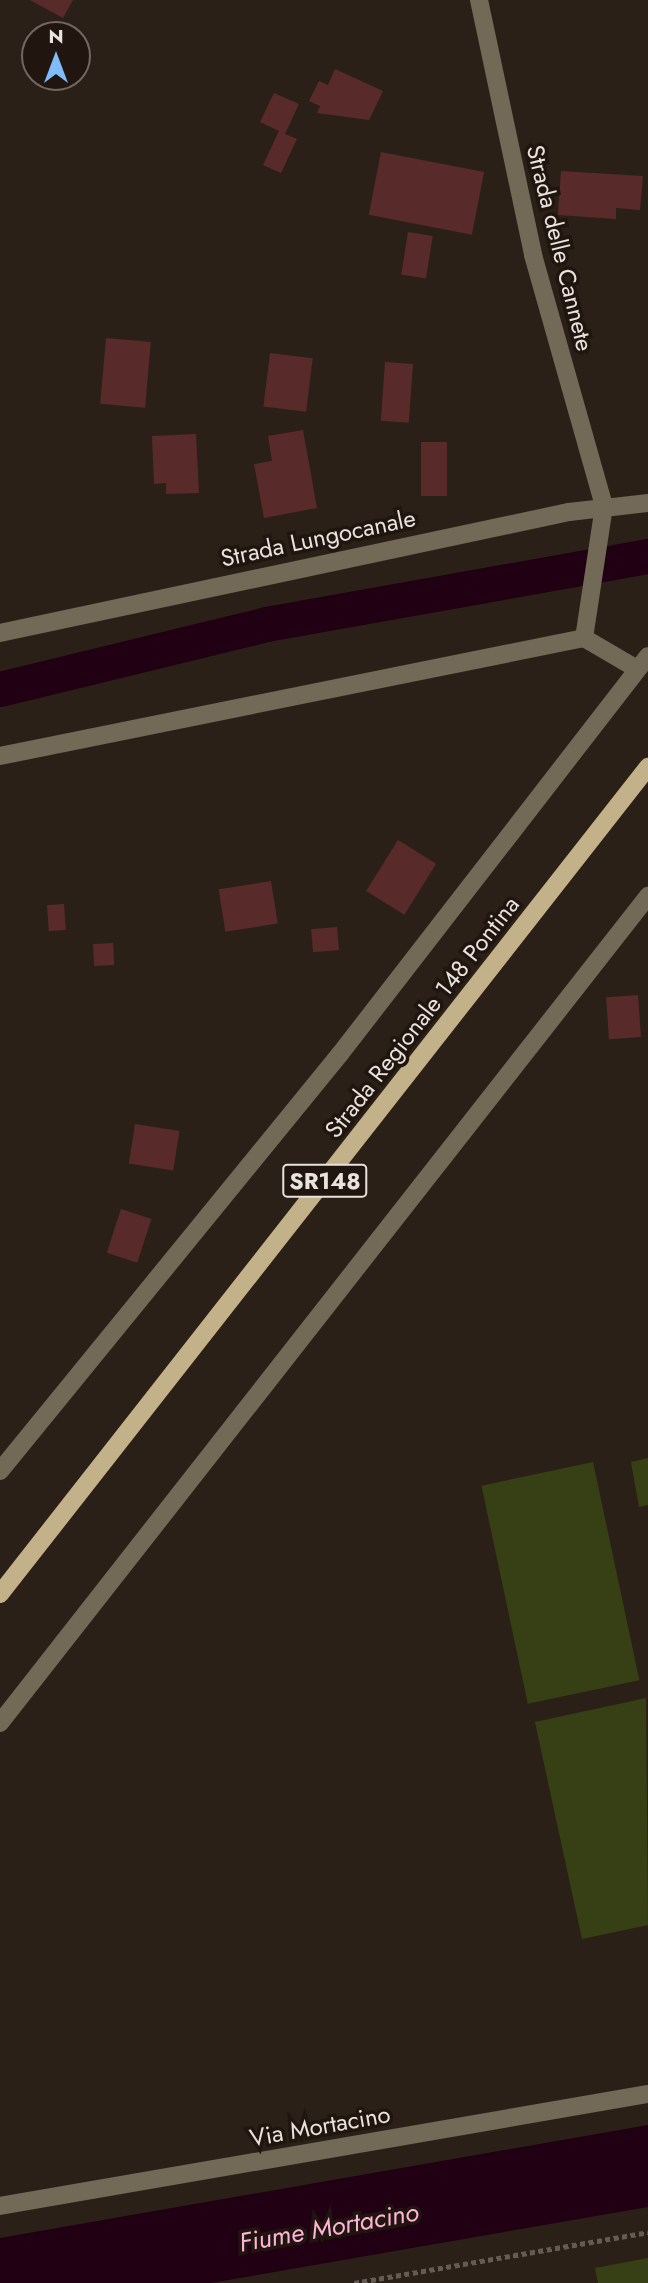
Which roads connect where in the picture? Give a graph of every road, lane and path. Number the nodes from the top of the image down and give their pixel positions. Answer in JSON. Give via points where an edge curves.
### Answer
{"nodes":[{"id":1,"x":479,"y":0,"type":"edge"},
{"id":2,"x":648,"y":503,"type":"edge"},
{"id":3,"x":604,"y":506,"type":"junction"},
{"id":4,"x":0,"y":632,"type":"edge"},
{"id":5,"x":584,"y":638,"type":"junction"},
{"id":6,"x":643,"y":663,"type":"edge"},
{"id":7,"x":0,"y":756,"type":"edge"},
{"id":8,"x":648,"y":767,"type":"edge"},
{"id":9,"x":648,"y":895,"type":"edge"},
{"id":10,"x":0,"y":1471,"type":"edge"},
{"id":11,"x":0,"y":1594,"type":"edge"},
{"id":12,"x":0,"y":1723,"type":"edge"},
{"id":13,"x":648,"y":2094,"type":"edge"},
{"id":14,"x":0,"y":2206,"type":"edge"},
{"id":15,"x":648,"y":2232,"type":"edge"},
{"id":16,"x":354,"y":2283,"type":"edge"}],
"edges":[{"from":1,"to":3,"type":"street","name":"Strada delle Cannete","via":[[533,255]]},
{"from":2,"to":3,"type":"street","name":"Strada Lungocanale"},
{"from":3,"to":4,"type":"street","name":"Strada Lungocanale"},
{"from":3,"to":5,"type":"street"},
{"from":5,"to":6,"type":"street"},
{"from":5,"to":7,"type":"street"},
{"from":6,"to":10,"type":"street","via":[[340,1054]]},
{"from":8,"to":11,"type":"main road","name":"Strada Regionale 148 Pontina","number":"SR148"},
{"from":9,"to":12,"type":"street"},
{"from":13,"to":14,"type":"street","name":"Via Mortacino"},
{"from":15,"to":16,"type":"path"}]}
